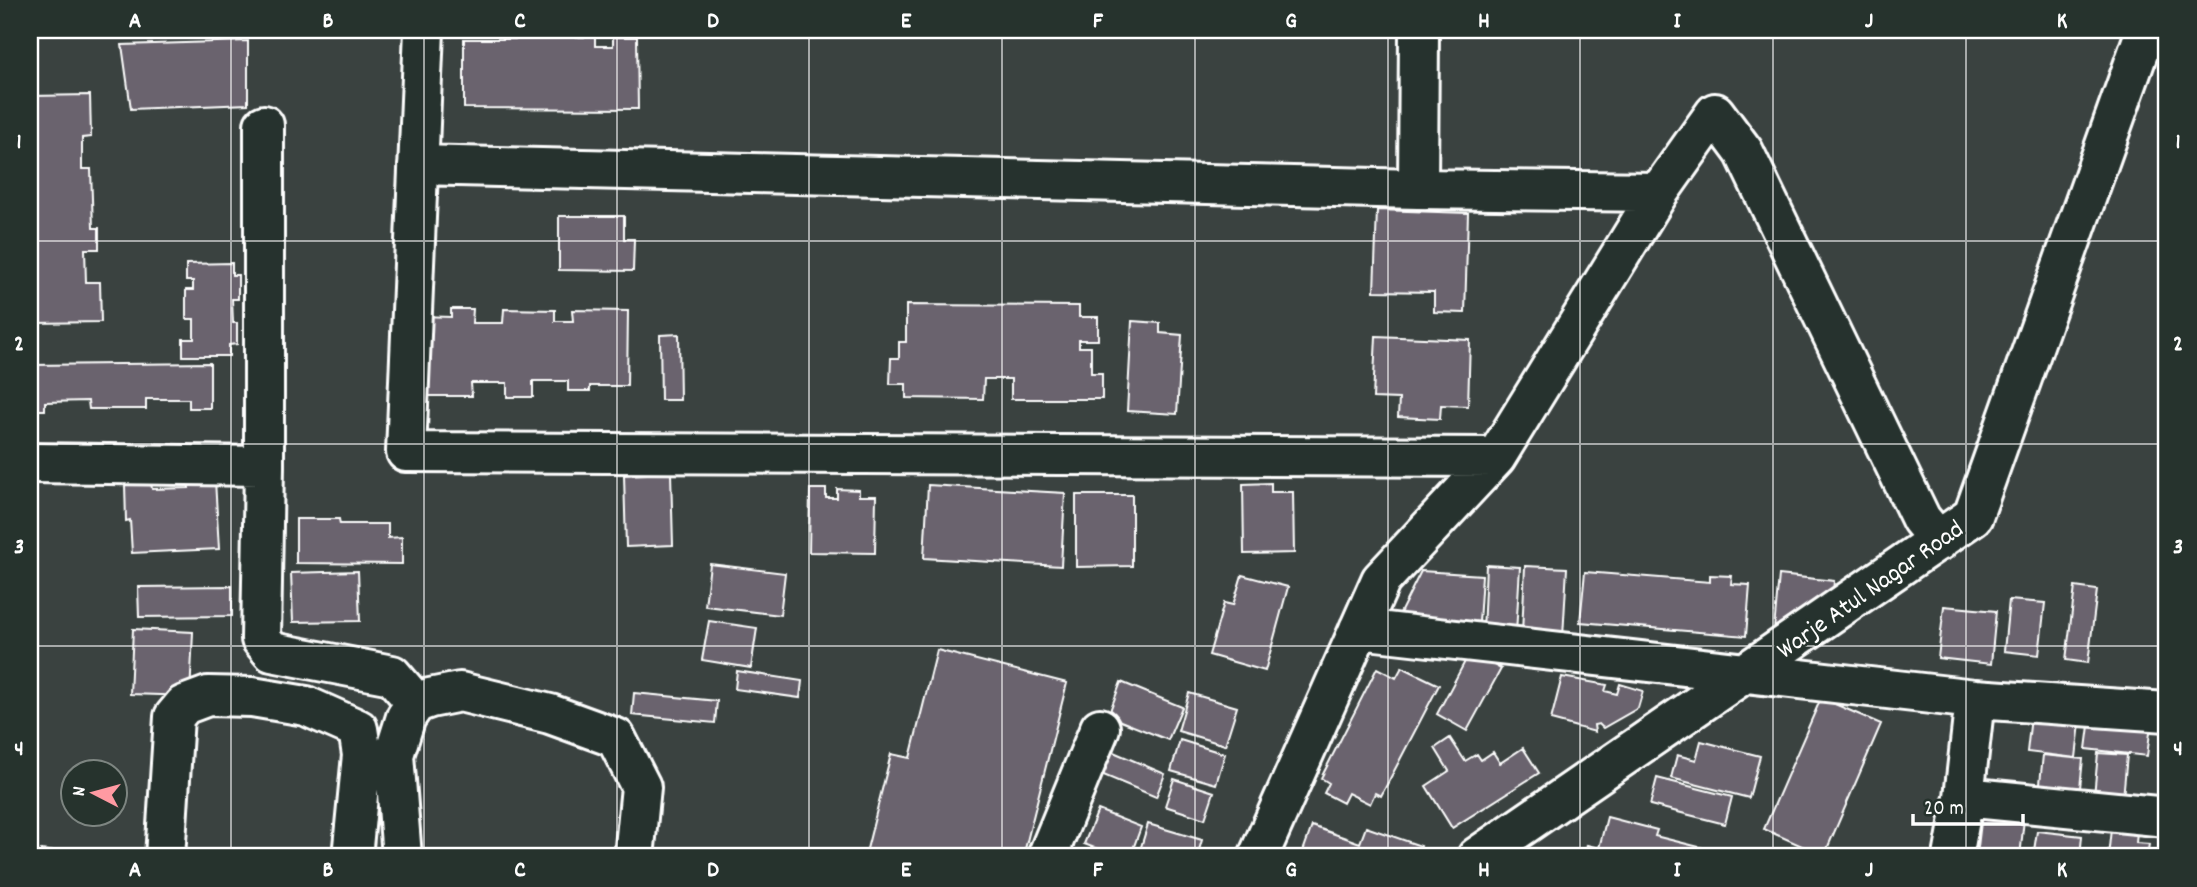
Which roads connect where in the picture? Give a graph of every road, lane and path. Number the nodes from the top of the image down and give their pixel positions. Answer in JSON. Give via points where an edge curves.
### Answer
{"nodes":[{"id":1,"x":424,"y":30,"type":"edge"},
{"id":2,"x":1419,"y":30,"type":"edge"},
{"id":3,"x":2146,"y":30,"type":"edge"},
{"id":4,"x":264,"y":125,"type":"dead end"},
{"id":5,"x":418,"y":165,"type":"junction"},
{"id":6,"x":1418,"y":189,"type":"junction"},
{"id":7,"x":1659,"y":192,"type":"junction"},
{"id":8,"x":1496,"y":457,"type":"junction"},
{"id":9,"x":30,"y":463,"type":"edge"},
{"id":10,"x":264,"y":466,"type":"junction"},
{"id":11,"x":1939,"y":541,"type":"junction"},
{"id":12,"x":1359,"y":629,"type":"junction"},
{"id":13,"x":266,"y":645,"type":"junction"},
{"id":14,"x":1747,"y":672,"type":"junction"},
{"id":15,"x":252,"y":697,"type":"junction"},
{"id":16,"x":1975,"y":699,"type":"junction"},
{"id":17,"x":416,"y":703,"type":"junction"},
{"id":18,"x":2167,"y":712,"type":"edge"},
{"id":19,"x":1100,"y":728,"type":"dead end"},
{"id":20,"x":1964,"y":797,"type":"junction"},
{"id":21,"x":2167,"y":817,"type":"edge"},
{"id":22,"x":1484,"y":855,"type":"edge"},
{"id":23,"x":165,"y":857,"type":"edge"},
{"id":24,"x":352,"y":857,"type":"edge"},
{"id":25,"x":402,"y":857,"type":"edge"},
{"id":26,"x":634,"y":857,"type":"edge"},
{"id":27,"x":1047,"y":857,"type":"edge"},
{"id":28,"x":1258,"y":857,"type":"edge"},
{"id":29,"x":1953,"y":857,"type":"edge"}],
"edges":[{"from":1,"to":5,"type":"street"},
{"from":2,"to":6,"type":"street"},
{"from":3,"to":11,"type":"street","name":"Warje Atul Nagar Road","via":[[1973,516]]},
{"from":4,"to":10,"type":"street"},
{"from":5,"to":6,"type":"street"},
{"from":5,"to":8,"type":"street","via":[[406,452]]},
{"from":6,"to":7,"type":"street"},
{"from":7,"to":8,"type":"street"},
{"from":7,"to":11,"type":"street","via":[[1715,113],[1744,152],[1921,519]]},
{"from":8,"to":12,"type":"street","via":[[1381,580]]},
{"from":9,"to":10,"type":"street"},
{"from":10,"to":13,"type":"street","via":[[261,639]]},
{"from":11,"to":14,"type":"street","name":"Warje Atul Nagar Road"},
{"from":12,"to":14,"type":"street"},
{"from":12,"to":28,"type":"street"},
{"from":13,"to":15,"type":"street"},
{"from":13,"to":17,"type":"street","via":[[272,652],[392,675]]},
{"from":14,"to":16,"type":"street"},
{"from":14,"to":22,"type":"street","name":"Warje Atul Nagar Road"},
{"from":15,"to":23,"type":"street","via":[[208,696],[184,705],[174,717]]},
{"from":15,"to":24,"type":"street","via":[[306,706],[358,729],[362,755]]},
{"from":16,"to":18,"type":"street"},
{"from":16,"to":20,"type":"street"},
{"from":17,"to":25,"type":"street","via":[[406,717],[394,755]]},
{"from":17,"to":26,"type":"street","via":[[460,692],[550,713],[616,738],[641,787]]},
{"from":19,"to":27,"type":"street"},
{"from":20,"to":21,"type":"street"},
{"from":20,"to":29,"type":"street"}]}
